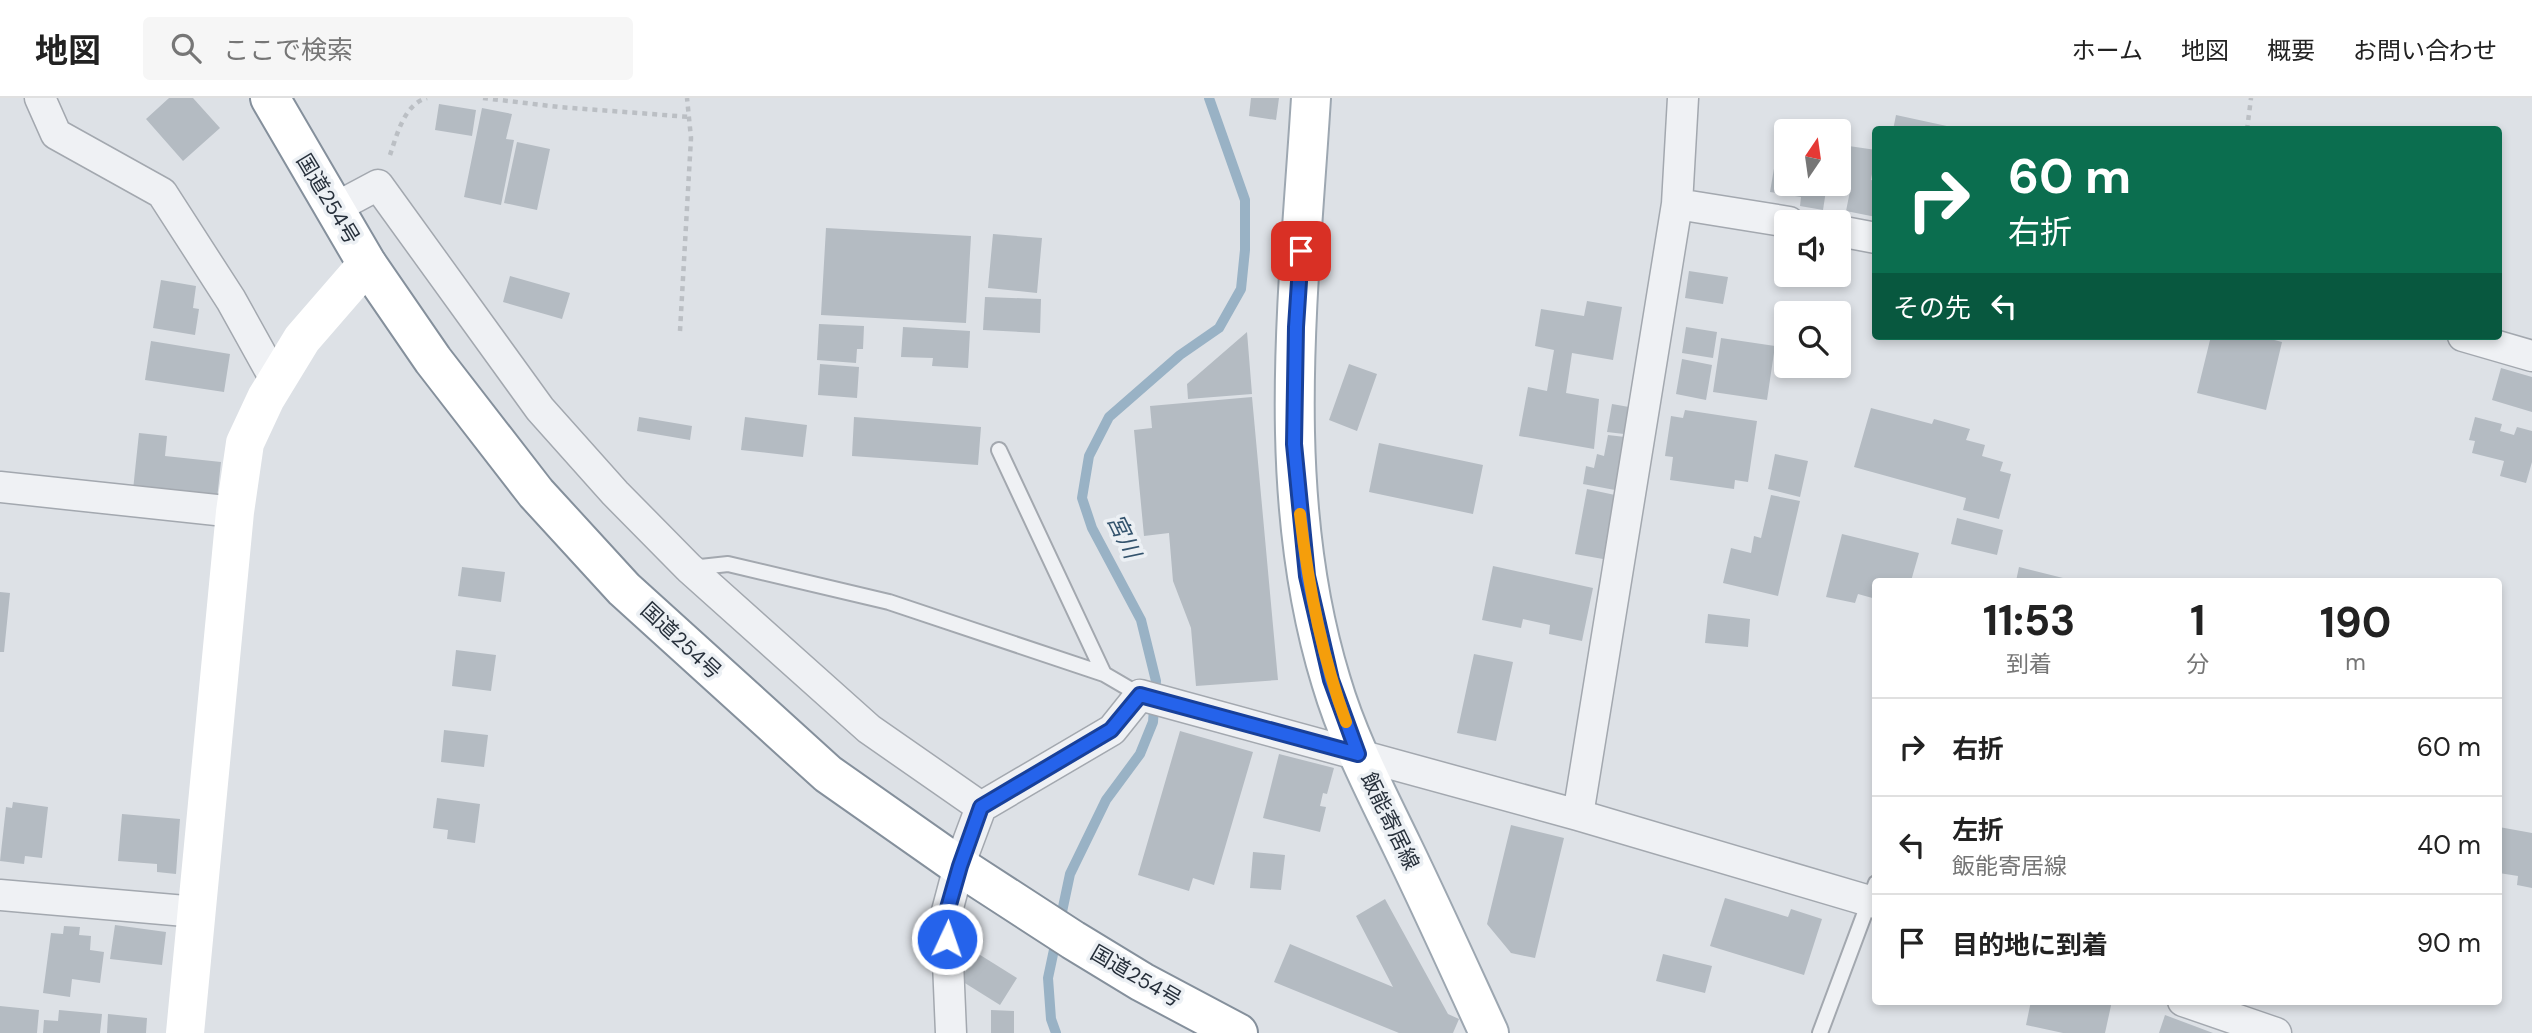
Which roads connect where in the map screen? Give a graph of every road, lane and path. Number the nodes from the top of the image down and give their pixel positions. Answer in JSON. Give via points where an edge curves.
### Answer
{"nodes":[{"id":1,"x":40,"y":98,"type":"edge"},
{"id":2,"x":270,"y":98,"type":"edge"},
{"id":3,"x":427,"y":98,"type":"edge"},
{"id":4,"x":483,"y":98,"type":"edge"},
{"id":5,"x":687,"y":98,"type":"edge"},
{"id":6,"x":1311,"y":98,"type":"edge"},
{"id":7,"x":1683,"y":98,"type":"edge"},
{"id":8,"x":2251,"y":98,"type":"edge"},
{"id":9,"x":690,"y":117,"type":"junction"},
{"id":10,"x":2248,"y":126,"type":"edge"},
{"id":11,"x":378,"y":185,"type":"junction"},
{"id":12,"x":1677,"y":204,"type":"junction"},
{"id":13,"x":334,"y":209,"type":"junction"},
{"id":14,"x":1774,"y":220,"type":"edge"},
{"id":15,"x":1851,"y":233,"type":"edge"},
{"id":16,"x":1872,"y":237,"type":"edge"},
{"id":17,"x":367,"y":264,"type":"junction"},
{"id":18,"x":680,"y":331,"type":"dead end"},
{"id":19,"x":2477,"y":340,"type":"edge"},
{"id":20,"x":2532,"y":356,"type":"edge"},
{"id":21,"x":276,"y":381,"type":"junction"},
{"id":22,"x":999,"y":450,"type":"dead end"},
{"id":23,"x":0,"y":487,"type":"edge"},
{"id":24,"x":235,"y":512,"type":"junction"},
{"id":25,"x":689,"y":568,"type":"junction"},
{"id":26,"x":1104,"y":674,"type":"junction"},
{"id":27,"x":1150,"y":698,"type":"junction"},
{"id":28,"x":1358,"y":754,"type":"junction"},
{"id":29,"x":981,"y":807,"type":"junction"},
{"id":30,"x":1578,"y":815,"type":"junction"},
{"id":31,"x":960,"y":866,"type":"junction"},
{"id":32,"x":1872,"y":894,"type":"edge"},
{"id":33,"x":0,"y":895,"type":"edge"},
{"id":34,"x":1872,"y":900,"type":"edge"},
{"id":35,"x":197,"y":912,"type":"junction"},
{"id":36,"x":2195,"y":1005,"type":"edge"},
{"id":37,"x":185,"y":1033,"type":"edge"},
{"id":38,"x":951,"y":1033,"type":"edge"},
{"id":39,"x":1238,"y":1033,"type":"edge"},
{"id":40,"x":1489,"y":1033,"type":"edge"},
{"id":41,"x":1820,"y":1033,"type":"edge"},
{"id":42,"x":2276,"y":1033,"type":"edge"}],
"edges":[{"from":1,"to":21,"type":"street","via":[[55,134],[162,193],[231,300]]},
{"from":2,"to":13,"type":"main road","name":"国道254号"},
{"from":3,"to":11,"type":"path","via":[[408,111]]},
{"from":4,"to":9,"type":"path"},
{"from":5,"to":9,"type":"path"},
{"from":6,"to":28,"type":"main road","name":"飯能寄居線","via":[[1296,327],[1294,444],[1307,576],[1331,680]]},
{"from":7,"to":12,"type":"street"},
{"from":8,"to":10,"type":"path"},
{"from":9,"to":18,"type":"path"},
{"from":11,"to":13,"type":"street"},
{"from":11,"to":25,"type":"street","via":[[540,409]]},
{"from":12,"to":14,"type":"street"},
{"from":12,"to":30,"type":"street"},
{"from":13,"to":17,"type":"main road","name":"国道254号"},
{"from":15,"to":16,"type":"street"},
{"from":17,"to":21,"type":"main road","via":[[302,339]]},
{"from":17,"to":31,"type":"main road","name":"国道254号","via":[[433,360],[536,493],[624,589],[828,774]]},
{"from":19,"to":20,"type":"street"},
{"from":21,"to":24,"type":"main road","via":[[245,443]]},
{"from":22,"to":26,"type":"lane"},
{"from":23,"to":24,"type":"street"},
{"from":24,"to":35,"type":"main road"},
{"from":25,"to":26,"type":"lane","via":[[728,564],[889,602]]},
{"from":25,"to":29,"type":"street","via":[[869,729]]},
{"from":26,"to":27,"type":"lane"},
{"from":27,"to":28,"type":"street"},
{"from":27,"to":29,"type":"street","via":[[1111,730]]},
{"from":28,"to":30,"type":"street"},
{"from":28,"to":40,"type":"main road","name":"飯能寄居線"},
{"from":29,"to":31,"type":"street"},
{"from":30,"to":32,"type":"street"},
{"from":31,"to":38,"type":"street","via":[[946,915]]},
{"from":31,"to":39,"type":"main road","name":"国道254号","via":[[1142,982]]},
{"from":33,"to":35,"type":"street"},
{"from":34,"to":41,"type":"lane"},
{"from":35,"to":37,"type":"main road"},
{"from":36,"to":42,"type":"street"}]}
